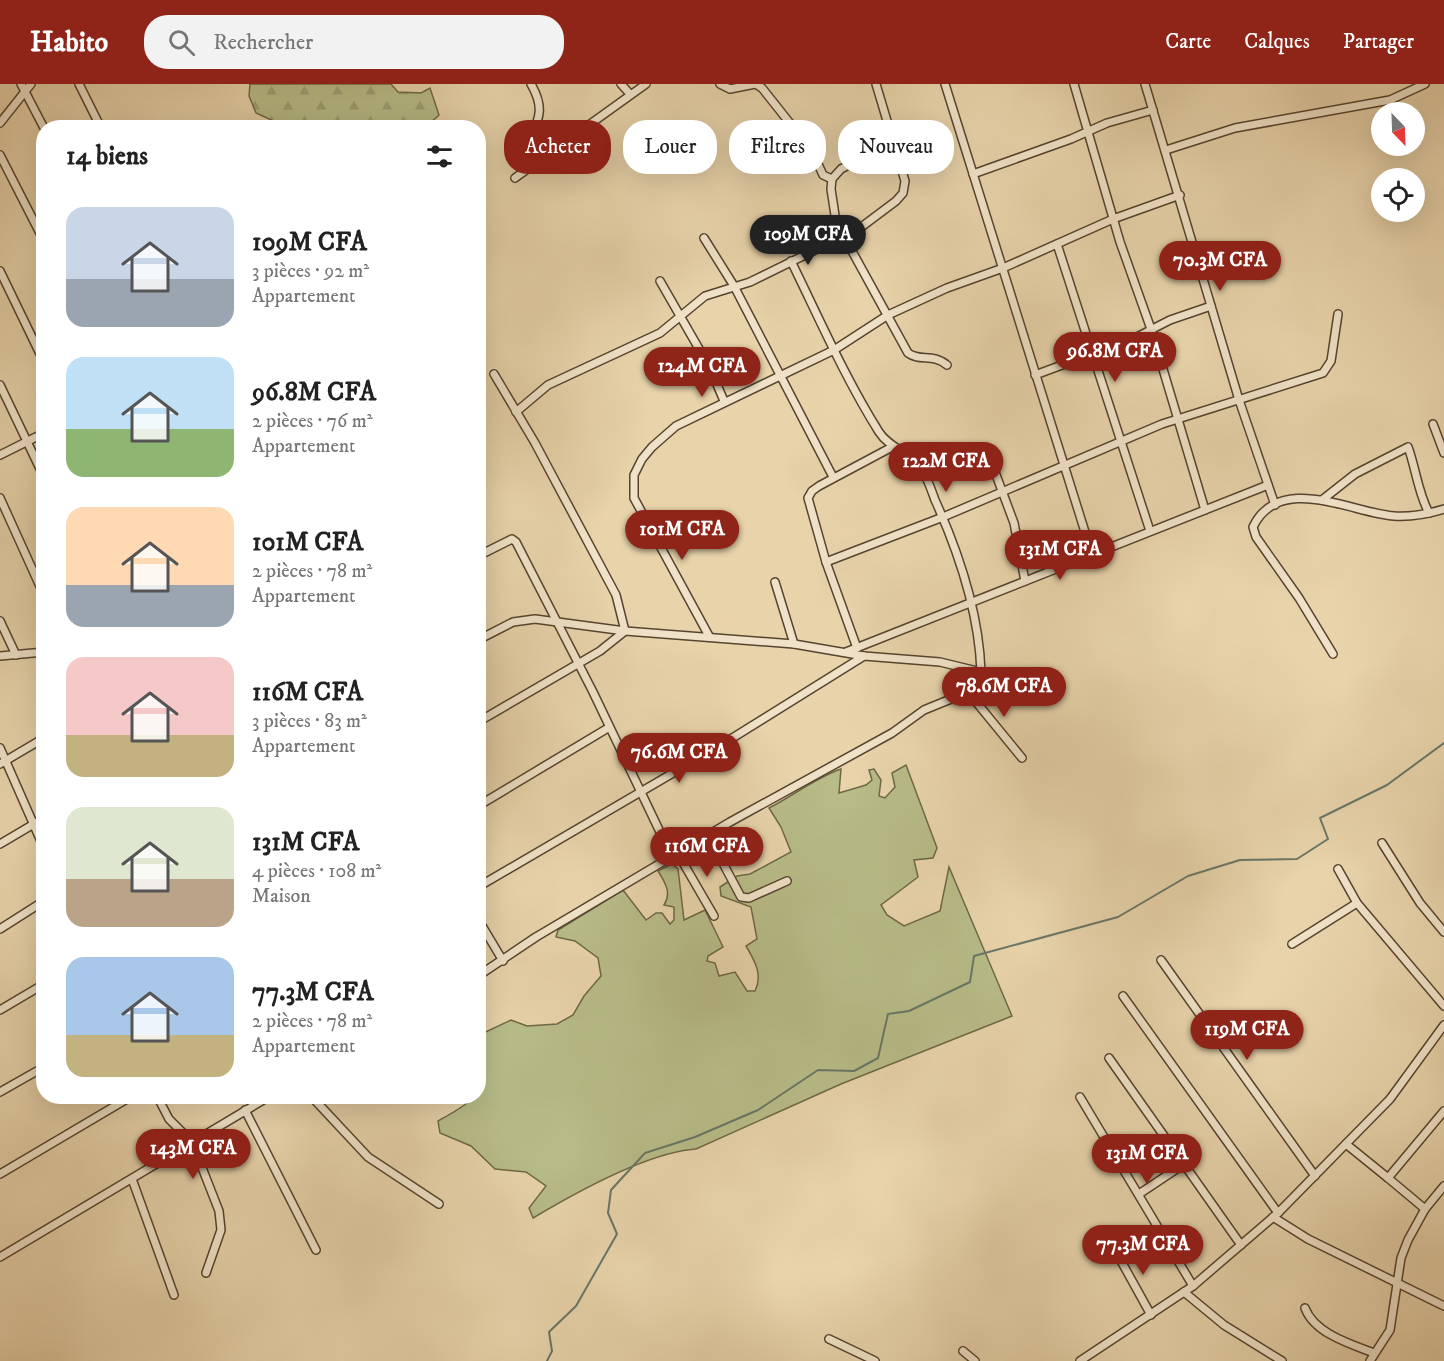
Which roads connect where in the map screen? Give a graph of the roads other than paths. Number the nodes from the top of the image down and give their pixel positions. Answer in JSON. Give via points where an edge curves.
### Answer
{"nodes":[{"id":1,"x":21,"y":84,"type":"edge"},
{"id":2,"x":32,"y":84,"type":"edge"},
{"id":3,"x":79,"y":84,"type":"edge"},
{"id":4,"x":531,"y":84,"type":"edge"},
{"id":5,"x":621,"y":84,"type":"edge"},
{"id":6,"x":646,"y":84,"type":"edge"},
{"id":7,"x":720,"y":84,"type":"edge"},
{"id":8,"x":755,"y":84,"type":"edge"},
{"id":9,"x":876,"y":84,"type":"edge"},
{"id":10,"x":945,"y":84,"type":"edge"},
{"id":11,"x":1074,"y":84,"type":"edge"},
{"id":12,"x":1145,"y":84,"type":"edge"},
{"id":13,"x":1425,"y":84,"type":"edge"},
{"id":14,"x":27,"y":92,"type":"junction"},
{"id":15,"x":630,"y":94,"type":"junction"},
{"id":16,"x":1153,"y":110,"type":"junction"},
{"id":17,"x":40,"y":120,"type":"edge"},
{"id":18,"x":97,"y":120,"type":"edge"},
{"id":19,"x":537,"y":120,"type":"edge"},
{"id":20,"x":0,"y":123,"type":"edge"},
{"id":21,"x":1089,"y":131,"type":"junction"},
{"id":22,"x":1166,"y":150,"type":"junction"},
{"id":23,"x":0,"y":155,"type":"edge"},
{"id":24,"x":838,"y":172,"type":"edge"},
{"id":25,"x":973,"y":174,"type":"junction"},
{"id":26,"x":515,"y":178,"type":"dead end"},
{"id":27,"x":832,"y":179,"type":"junction"},
{"id":28,"x":1180,"y":195,"type":"junction"},
{"id":29,"x":1113,"y":219,"type":"junction"},
{"id":30,"x":36,"y":225,"type":"edge"},
{"id":31,"x":843,"y":237,"type":"junction"},
{"id":32,"x":704,"y":238,"type":"dead end"},
{"id":33,"x":1057,"y":244,"type":"junction"},
{"id":34,"x":791,"y":261,"type":"junction"},
{"id":35,"x":1003,"y":268,"type":"junction"},
{"id":36,"x":0,"y":271,"type":"edge"},
{"id":37,"x":660,"y":280,"type":"dead end"},
{"id":38,"x":734,"y":286,"type":"junction"},
{"id":39,"x":1211,"y":306,"type":"junction"},
{"id":40,"x":1338,"y":314,"type":"dead end"},
{"id":41,"x":680,"y":315,"type":"junction"},
{"id":42,"x":888,"y":315,"type":"junction"},
{"id":43,"x":670,"y":326,"type":"junction"},
{"id":44,"x":686,"y":328,"type":"junction"},
{"id":45,"x":1151,"y":329,"type":"junction"},
{"id":46,"x":36,"y":345,"type":"edge"},
{"id":47,"x":834,"y":350,"type":"junction"},
{"id":48,"x":1093,"y":352,"type":"junction"},
{"id":49,"x":947,"y":364,"type":"dead end"},
{"id":50,"x":494,"y":374,"type":"dead end"},
{"id":51,"x":779,"y":375,"type":"junction"},
{"id":52,"x":1035,"y":375,"type":"junction"},
{"id":53,"x":0,"y":385,"type":"edge"},
{"id":54,"x":1239,"y":400,"type":"junction"},
{"id":55,"x":724,"y":401,"type":"junction"},
{"id":56,"x":516,"y":412,"type":"junction"},
{"id":57,"x":1179,"y":419,"type":"junction"},
{"id":58,"x":1433,"y":424,"type":"dead end"},
{"id":59,"x":36,"y":437,"type":"edge"},
{"id":60,"x":26,"y":442,"type":"junction"},
{"id":61,"x":1120,"y":442,"type":"junction"},
{"id":62,"x":892,"y":447,"type":"junction"},
{"id":63,"x":986,"y":448,"type":"dead end"},
{"id":64,"x":1444,"y":453,"type":"edge"},
{"id":65,"x":0,"y":455,"type":"edge"},
{"id":66,"x":36,"y":461,"type":"edge"},
{"id":67,"x":1063,"y":465,"type":"junction"},
{"id":68,"x":833,"y":477,"type":"junction"},
{"id":69,"x":1268,"y":485,"type":"junction"},
{"id":70,"x":1003,"y":492,"type":"junction"},
{"id":71,"x":0,"y":498,"type":"edge"},
{"id":72,"x":1322,"y":500,"type":"junction"},
{"id":73,"x":1275,"y":505,"type":"junction"},
{"id":74,"x":1444,"y":509,"type":"edge"},
{"id":75,"x":1205,"y":510,"type":"junction"},
{"id":76,"x":1429,"y":513,"type":"junction"},
{"id":77,"x":943,"y":517,"type":"junction"},
{"id":78,"x":1150,"y":531,"type":"junction"},
{"id":79,"x":486,"y":552,"type":"edge"},
{"id":80,"x":1080,"y":561,"type":"junction"},
{"id":81,"x":826,"y":562,"type":"junction"},
{"id":82,"x":36,"y":577,"type":"edge"},
{"id":83,"x":1024,"y":581,"type":"junction"},
{"id":84,"x":775,"y":582,"type":"dead end"},
{"id":85,"x":972,"y":604,"type":"junction"},
{"id":86,"x":0,"y":621,"type":"edge"},
{"id":87,"x":558,"y":623,"type":"junction"},
{"id":88,"x":625,"y":631,"type":"junction"},
{"id":89,"x":486,"y":635,"type":"edge"},
{"id":90,"x":709,"y":636,"type":"junction"},
{"id":91,"x":795,"y":644,"type":"junction"},
{"id":92,"x":857,"y":648,"type":"junction"},
{"id":93,"x":36,"y":653,"type":"edge"},
{"id":94,"x":844,"y":653,"type":"junction"},
{"id":95,"x":1333,"y":654,"type":"dead end"},
{"id":96,"x":16,"y":655,"type":"junction"},
{"id":97,"x":0,"y":656,"type":"edge"},
{"id":98,"x":864,"y":656,"type":"junction"},
{"id":99,"x":579,"y":663,"type":"junction"},
{"id":100,"x":981,"y":672,"type":"junction"},
{"id":101,"x":968,"y":692,"type":"junction"},
{"id":102,"x":486,"y":718,"type":"edge"},
{"id":103,"x":608,"y":728,"type":"junction"},
{"id":104,"x":36,"y":743,"type":"edge"},
{"id":105,"x":0,"y":748,"type":"edge"},
{"id":106,"x":1022,"y":758,"type":"dead end"},
{"id":107,"x":3,"y":763,"type":"edge"},
{"id":108,"x":639,"y":792,"type":"junction"},
{"id":109,"x":486,"y":801,"type":"edge"},
{"id":110,"x":36,"y":823,"type":"edge"},
{"id":111,"x":32,"y":825,"type":"junction"},
{"id":112,"x":36,"y":833,"type":"edge"},
{"id":113,"x":708,"y":836,"type":"junction"},
{"id":114,"x":1382,"y":843,"type":"dead end"},
{"id":115,"x":0,"y":844,"type":"edge"},
{"id":116,"x":675,"y":855,"type":"junction"},
{"id":117,"x":1338,"y":868,"type":"dead end"},
{"id":118,"x":787,"y":881,"type":"dead end"},
{"id":119,"x":486,"y":882,"type":"edge"},
{"id":120,"x":1357,"y":903,"type":"junction"},
{"id":121,"x":36,"y":906,"type":"edge"},
{"id":122,"x":714,"y":916,"type":"dead end"},
{"id":123,"x":0,"y":929,"type":"edge"},
{"id":124,"x":486,"y":932,"type":"edge"},
{"id":125,"x":1444,"y":932,"type":"edge"},
{"id":126,"x":1292,"y":944,"type":"dead end"},
{"id":127,"x":1161,"y":960,"type":"dead end"},
{"id":128,"x":503,"y":961,"type":"junction"},
{"id":129,"x":486,"y":971,"type":"edge"},
{"id":130,"x":36,"y":989,"type":"edge"},
{"id":131,"x":1123,"y":996,"type":"dead end"},
{"id":132,"x":1444,"y":1006,"type":"edge"},
{"id":133,"x":0,"y":1010,"type":"edge"},
{"id":134,"x":1444,"y":1025,"type":"edge"},
{"id":135,"x":1109,"y":1058,"type":"dead end"},
{"id":136,"x":36,"y":1072,"type":"edge"},
{"id":137,"x":0,"y":1092,"type":"edge"},
{"id":138,"x":1080,"y":1097,"type":"dead end"},
{"id":139,"x":118,"y":1104,"type":"edge"},
{"id":140,"x":161,"y":1104,"type":"edge"},
{"id":141,"x":256,"y":1104,"type":"edge"},
{"id":142,"x":318,"y":1104,"type":"edge"},
{"id":143,"x":245,"y":1110,"type":"junction"},
{"id":144,"x":1444,"y":1111,"type":"edge"},
{"id":145,"x":192,"y":1143,"type":"junction"},
{"id":146,"x":1346,"y":1143,"type":"junction"},
{"id":147,"x":1184,"y":1164,"type":"junction"},
{"id":148,"x":0,"y":1174,"type":"edge"},
{"id":149,"x":1315,"y":1176,"type":"junction"},
{"id":150,"x":1388,"y":1178,"type":"junction"},
{"id":151,"x":132,"y":1179,"type":"junction"},
{"id":152,"x":1444,"y":1186,"type":"edge"},
{"id":153,"x":1139,"y":1194,"type":"junction"},
{"id":154,"x":439,"y":1204,"type":"dead end"},
{"id":155,"x":1425,"y":1209,"type":"junction"},
{"id":156,"x":1275,"y":1215,"type":"junction"},
{"id":157,"x":1241,"y":1245,"type":"junction"},
{"id":158,"x":316,"y":1250,"type":"dead end"},
{"id":159,"x":1114,"y":1250,"type":"dead end"},
{"id":160,"x":0,"y":1257,"type":"edge"},
{"id":161,"x":206,"y":1273,"type":"dead end"},
{"id":162,"x":1398,"y":1284,"type":"junction"},
{"id":163,"x":1193,"y":1286,"type":"junction"},
{"id":164,"x":1184,"y":1292,"type":"junction"},
{"id":165,"x":174,"y":1295,"type":"dead end"},
{"id":166,"x":1444,"y":1306,"type":"edge"},
{"id":167,"x":1305,"y":1308,"type":"dead end"},
{"id":168,"x":1151,"y":1315,"type":"junction"},
{"id":169,"x":828,"y":1339,"type":"dead end"},
{"id":170,"x":963,"y":1351,"type":"dead end"},
{"id":171,"x":1374,"y":1353,"type":"junction"},
{"id":172,"x":1280,"y":1360,"type":"edge"},
{"id":173,"x":875,"y":1361,"type":"edge"},
{"id":174,"x":975,"y":1361,"type":"edge"},
{"id":175,"x":1080,"y":1361,"type":"edge"},
{"id":176,"x":1370,"y":1361,"type":"edge"}],
"edges":[{"from":1,"to":14,"type":"street"},
{"from":2,"to":14,"type":"street"},
{"from":3,"to":18,"type":"street"},
{"from":4,"to":19,"type":"street","via":[[540,99]]},
{"from":5,"to":15,"type":"street"},
{"from":6,"to":15,"type":"street"},
{"from":7,"to":8,"type":"street","via":[[730,89]]},
{"from":8,"to":27,"type":"street","via":[[812,151],[824,175]]},
{"from":9,"to":31,"type":"street","via":[[906,187],[884,212]]},
{"from":10,"to":25,"type":"street"},
{"from":11,"to":21,"type":"street"},
{"from":12,"to":16,"type":"street"},
{"from":13,"to":22,"type":"street","via":[[1390,100],[1235,128]]},
{"from":14,"to":17,"type":"street"},
{"from":14,"to":20,"type":"street"},
{"from":15,"to":26,"type":"street"},
{"from":16,"to":21,"type":"street"},
{"from":16,"to":22,"type":"street"},
{"from":21,"to":25,"type":"street"},
{"from":21,"to":29,"type":"street"},
{"from":22,"to":28,"type":"street"},
{"from":23,"to":30,"type":"street"},
{"from":24,"to":27,"type":"street"},
{"from":25,"to":35,"type":"street"},
{"from":27,"to":31,"type":"street","via":[[834,211]]},
{"from":28,"to":29,"type":"street"},
{"from":28,"to":39,"type":"street"},
{"from":29,"to":33,"type":"street"},
{"from":29,"to":45,"type":"street"},
{"from":31,"to":34,"type":"street"},
{"from":31,"to":42,"type":"street"},
{"from":32,"to":38,"type":"street"},
{"from":33,"to":35,"type":"street"},
{"from":33,"to":48,"type":"street"},
{"from":34,"to":38,"type":"street"},
{"from":34,"to":47,"type":"street"},
{"from":35,"to":42,"type":"street"},
{"from":35,"to":52,"type":"street"},
{"from":36,"to":46,"type":"street"},
{"from":37,"to":41,"type":"street"},
{"from":38,"to":41,"type":"street","via":[[705,296]]},
{"from":38,"to":51,"type":"street"},
{"from":39,"to":45,"type":"street"},
{"from":39,"to":54,"type":"street"},
{"from":40,"to":54,"type":"street","via":[[1328,370]]},
{"from":41,"to":43,"type":"street"},
{"from":41,"to":44,"type":"street"},
{"from":42,"to":47,"type":"street"},
{"from":42,"to":49,"type":"street","via":[[908,353],[934,357]]},
{"from":43,"to":44,"type":"street"},
{"from":43,"to":56,"type":"street","via":[[548,385]]},
{"from":44,"to":55,"type":"street"},
{"from":45,"to":48,"type":"street"},
{"from":45,"to":57,"type":"street"},
{"from":47,"to":51,"type":"street"},
{"from":47,"to":62,"type":"street","via":[[880,433]]},
{"from":48,"to":52,"type":"street"},
{"from":48,"to":61,"type":"street"},
{"from":50,"to":56,"type":"street"},
{"from":51,"to":55,"type":"street"},
{"from":51,"to":68,"type":"street"},
{"from":52,"to":67,"type":"street"},
{"from":53,"to":60,"type":"street"},
{"from":54,"to":57,"type":"street"},
{"from":54,"to":69,"type":"street"},
{"from":55,"to":90,"type":"street","via":[[676,426],[652,447],[632,485],[634,498]]},
{"from":56,"to":88,"type":"street","via":[[616,595]]},
{"from":57,"to":61,"type":"street"},
{"from":57,"to":75,"type":"street"},
{"from":58,"to":64,"type":"street"},
{"from":59,"to":60,"type":"street"},
{"from":60,"to":65,"type":"street"},
{"from":60,"to":66,"type":"street"},
{"from":61,"to":67,"type":"street"},
{"from":61,"to":78,"type":"street"},
{"from":62,"to":68,"type":"street"},
{"from":62,"to":77,"type":"street","via":[[910,455],[922,470]]},
{"from":63,"to":70,"type":"street"},
{"from":67,"to":70,"type":"street"},
{"from":67,"to":80,"type":"street","via":[[1085,532]]},
{"from":68,"to":81,"type":"street","via":[[808,498]]},
{"from":69,"to":73,"type":"street"},
{"from":69,"to":75,"type":"street"},
{"from":70,"to":77,"type":"street"},
{"from":70,"to":83,"type":"street","via":[[1018,539]]},
{"from":71,"to":82,"type":"street"},
{"from":72,"to":73,"type":"street","via":[[1296,498]]},
{"from":72,"to":76,"type":"street","via":[[1393,516]]},
{"from":72,"to":76,"type":"street","via":[[1355,474],[1408,447]]},
{"from":73,"to":95,"type":"street","via":[[1256,521],[1253,532]]},
{"from":74,"to":76,"type":"street"},
{"from":75,"to":78,"type":"street"},
{"from":77,"to":81,"type":"street"},
{"from":77,"to":85,"type":"street"},
{"from":78,"to":80,"type":"street"},
{"from":79,"to":87,"type":"street","via":[[514,539]]},
{"from":80,"to":83,"type":"street"},
{"from":81,"to":92,"type":"street"},
{"from":83,"to":85,"type":"street"},
{"from":84,"to":91,"type":"street"},
{"from":85,"to":92,"type":"street"},
{"from":85,"to":100,"type":"street"},
{"from":86,"to":96,"type":"street"},
{"from":87,"to":88,"type":"street"},
{"from":87,"to":89,"type":"street","via":[[522,619]]},
{"from":87,"to":99,"type":"street"},
{"from":88,"to":90,"type":"street"},
{"from":88,"to":99,"type":"street"},
{"from":90,"to":91,"type":"street"},
{"from":91,"to":94,"type":"street"},
{"from":92,"to":94,"type":"street"},
{"from":93,"to":96,"type":"street"},
{"from":94,"to":98,"type":"street"},
{"from":96,"to":97,"type":"street"},
{"from":98,"to":100,"type":"street","via":[[924,660]]},
{"from":98,"to":108,"type":"street"},
{"from":99,"to":102,"type":"street"},
{"from":99,"to":103,"type":"street"},
{"from":100,"to":101,"type":"street","via":[[977,684]]},
{"from":101,"to":106,"type":"street"},
{"from":101,"to":113,"type":"street","via":[[924,710]]},
{"from":103,"to":108,"type":"street"},
{"from":103,"to":109,"type":"street"},
{"from":104,"to":107,"type":"street"},
{"from":105,"to":107,"type":"street"},
{"from":107,"to":111,"type":"street"},
{"from":108,"to":116,"type":"street"},
{"from":108,"to":119,"type":"street"},
{"from":110,"to":111,"type":"street"},
{"from":111,"to":112,"type":"street"},
{"from":111,"to":115,"type":"street"},
{"from":113,"to":116,"type":"street"},
{"from":113,"to":118,"type":"street","via":[[741,897],[749,898]]},
{"from":114,"to":125,"type":"street","via":[[1420,903]]},
{"from":116,"to":122,"type":"street"},
{"from":116,"to":128,"type":"street","via":[[536,937]]},
{"from":117,"to":120,"type":"street"},
{"from":120,"to":126,"type":"street"},
{"from":120,"to":132,"type":"street"},
{"from":121,"to":123,"type":"street"},
{"from":124,"to":128,"type":"street"},
{"from":127,"to":149,"type":"street"},
{"from":128,"to":129,"type":"street"},
{"from":130,"to":133,"type":"street"},
{"from":131,"to":156,"type":"street"},
{"from":134,"to":146,"type":"street","via":[[1398,1090]]},
{"from":135,"to":147,"type":"street"},
{"from":136,"to":137,"type":"street"},
{"from":138,"to":153,"type":"street"},
{"from":139,"to":148,"type":"street"},
{"from":140,"to":145,"type":"street","via":[[169,1119]]},
{"from":141,"to":143,"type":"street"},
{"from":142,"to":154,"type":"street","via":[[368,1157]]},
{"from":143,"to":145,"type":"street"},
{"from":143,"to":158,"type":"street"},
{"from":144,"to":150,"type":"street"},
{"from":145,"to":151,"type":"street"},
{"from":145,"to":161,"type":"street","via":[[220,1220],[219,1237]]},
{"from":146,"to":149,"type":"street"},
{"from":146,"to":150,"type":"street"},
{"from":147,"to":153,"type":"street"},
{"from":147,"to":157,"type":"street"},
{"from":149,"to":156,"type":"street"},
{"from":150,"to":155,"type":"street"},
{"from":151,"to":160,"type":"street"},
{"from":151,"to":165,"type":"street"},
{"from":152,"to":155,"type":"street"},
{"from":153,"to":163,"type":"street"},
{"from":155,"to":162,"type":"street","via":[[1401,1258]]},
{"from":156,"to":157,"type":"street"},
{"from":156,"to":162,"type":"street","via":[[1308,1239]]},
{"from":157,"to":163,"type":"street"},
{"from":159,"to":168,"type":"street"},
{"from":162,"to":166,"type":"street"},
{"from":162,"to":171,"type":"street","via":[[1390,1330]]},
{"from":163,"to":164,"type":"street"},
{"from":164,"to":168,"type":"street"},
{"from":164,"to":172,"type":"street","via":[[1224,1325]]},
{"from":167,"to":171,"type":"street","via":[[1320,1327]]},
{"from":168,"to":175,"type":"street"},
{"from":169,"to":173,"type":"street"},
{"from":170,"to":174,"type":"street"},
{"from":171,"to":176,"type":"street"}]}
